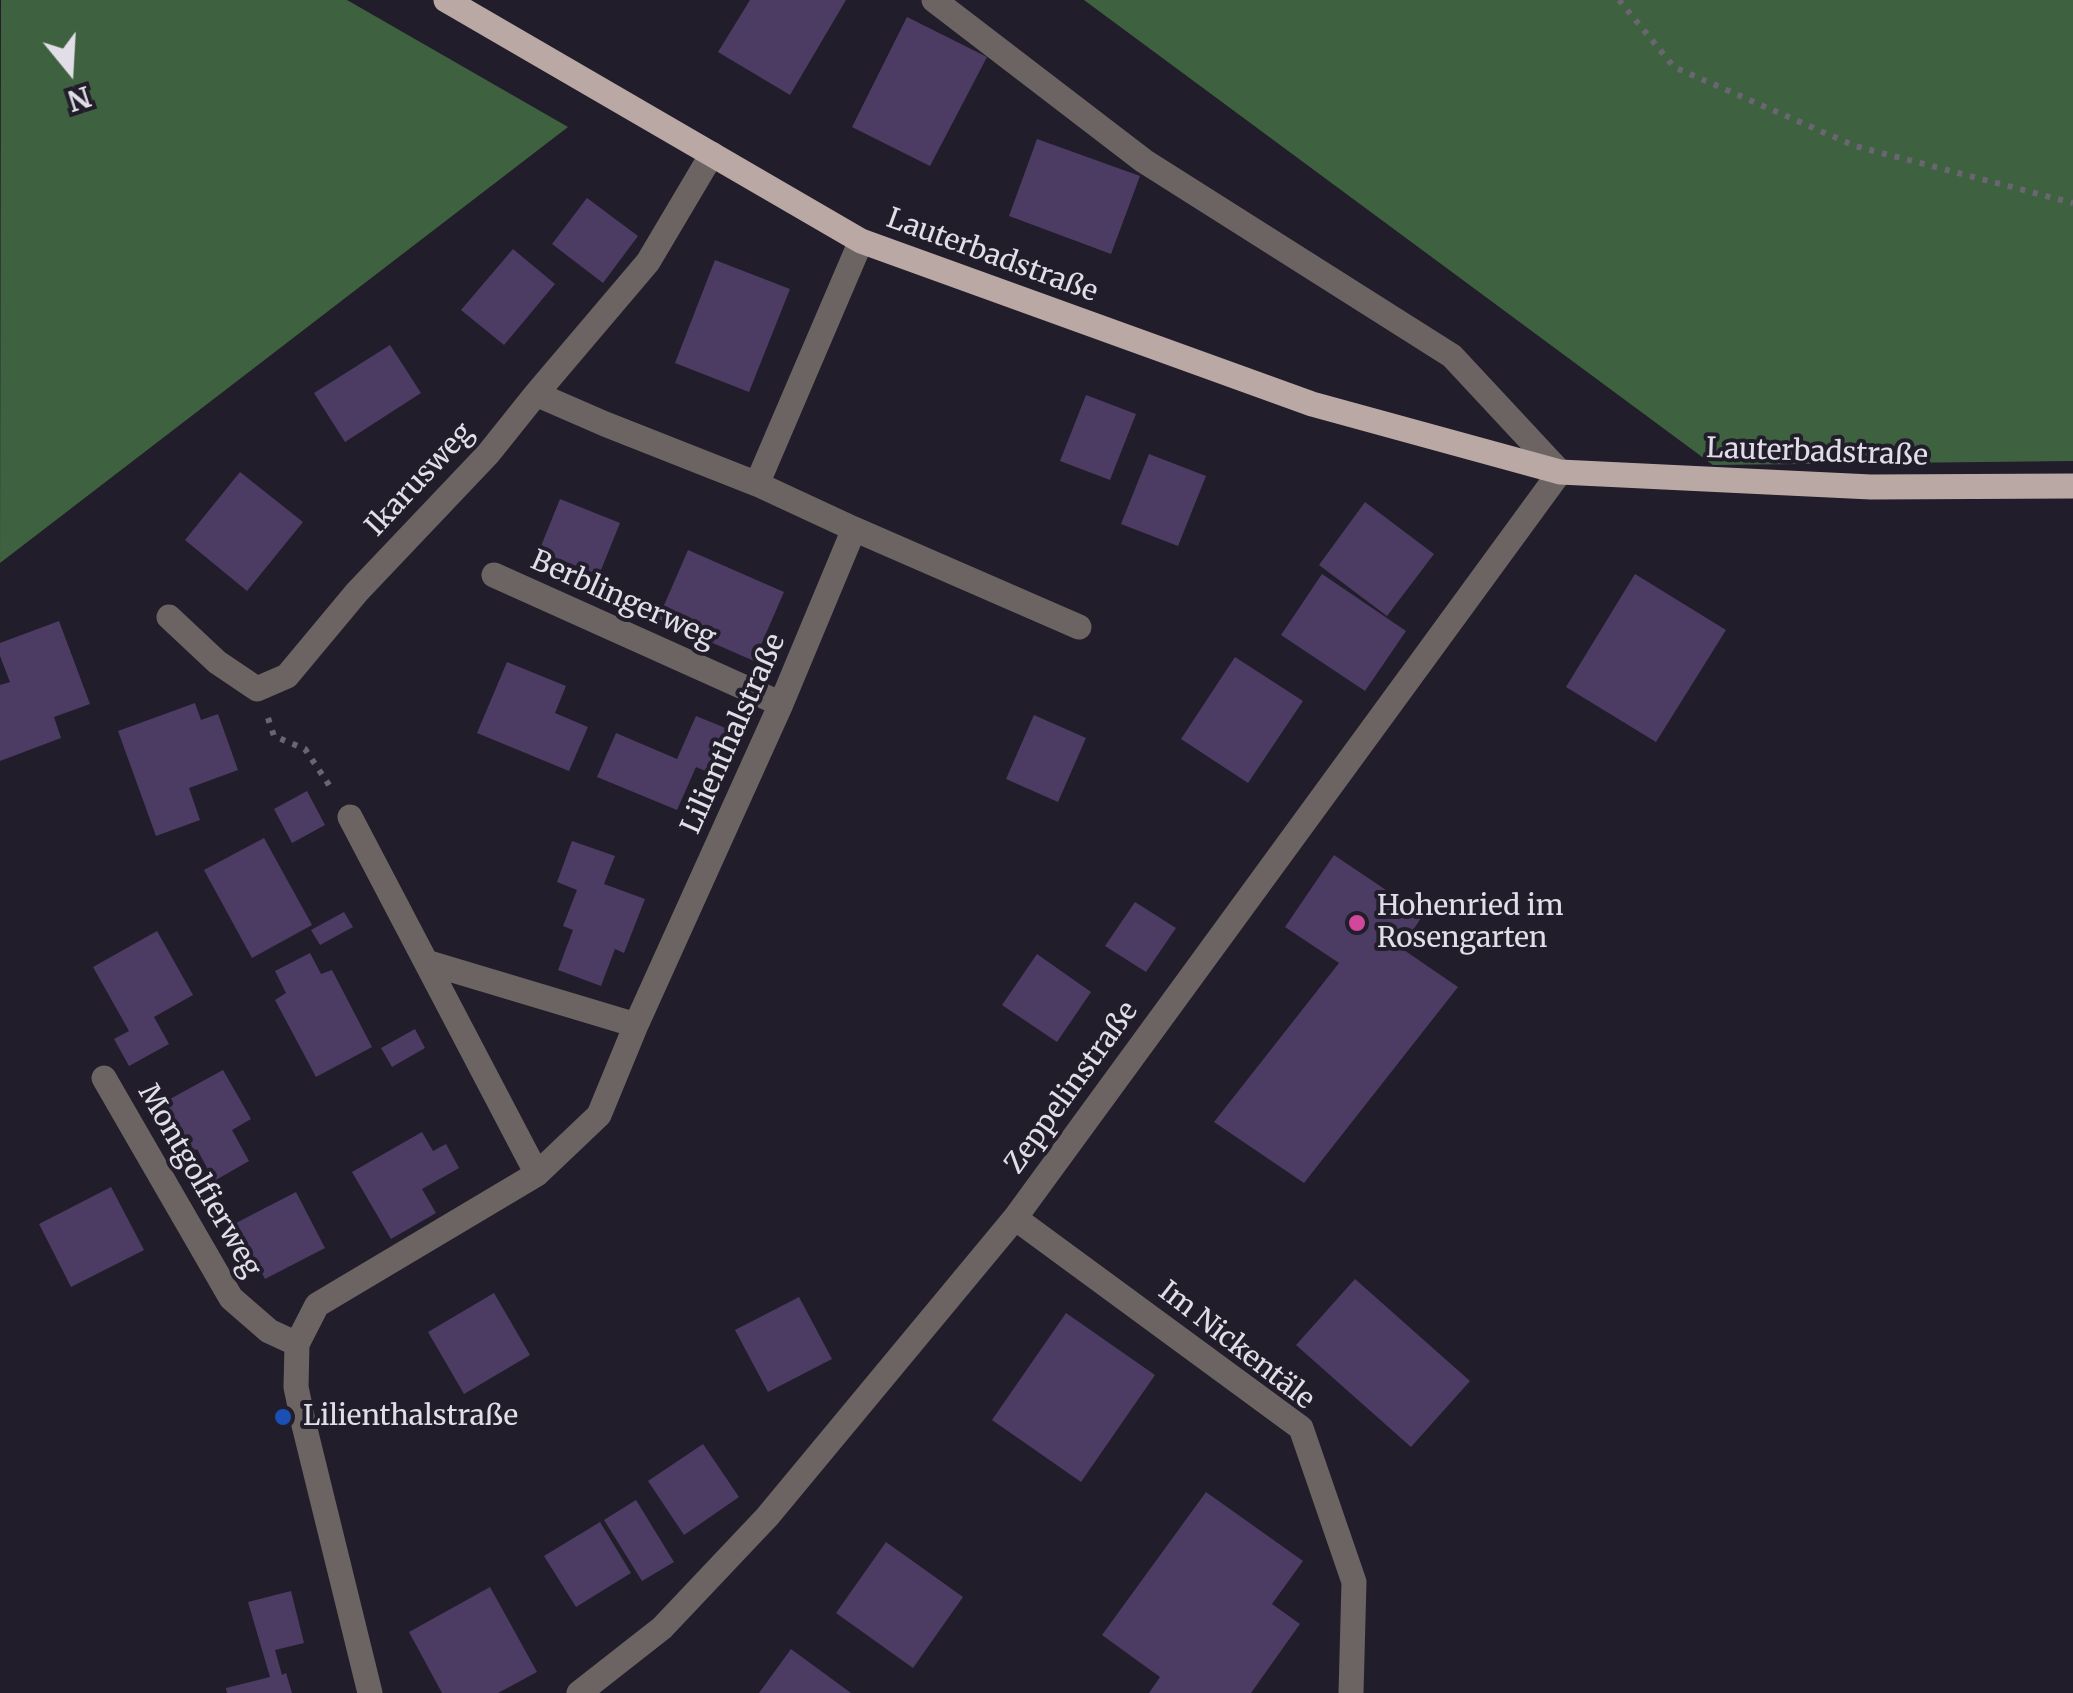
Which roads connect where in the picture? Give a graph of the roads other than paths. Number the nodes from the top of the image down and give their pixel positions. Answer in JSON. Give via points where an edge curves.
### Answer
{"nodes":[{"id":1,"x":446,"y":0,"type":"edge"},
{"id":2,"x":934,"y":0,"type":"edge"},
{"id":3,"x":712,"y":154,"type":"junction"},
{"id":4,"x":861,"y":241,"type":"junction"},
{"id":5,"x":536,"y":394,"type":"junction"},
{"id":6,"x":1560,"y":472,"type":"junction"},
{"id":7,"x":757,"y":484,"type":"junction"},
{"id":8,"x":2073,"y":486,"type":"edge"},
{"id":9,"x":854,"y":529,"type":"junction"},
{"id":10,"x":494,"y":575,"type":"dead end"},
{"id":11,"x":170,"y":617,"type":"dead end"},
{"id":12,"x":1079,"y":627,"type":"dead end"},
{"id":13,"x":781,"y":704,"type":"junction"},
{"id":14,"x":350,"y":816,"type":"road end"},
{"id":15,"x":426,"y":962,"type":"junction"},
{"id":16,"x":636,"y":1026,"type":"junction"},
{"id":17,"x":104,"y":1078,"type":"dead end"},
{"id":18,"x":537,"y":1174,"type":"junction"},
{"id":19,"x":1015,"y":1218,"type":"junction"},
{"id":20,"x":296,"y":1344,"type":"junction"},
{"id":21,"x":370,"y":1693,"type":"edge"},
{"id":22,"x":579,"y":1693,"type":"edge"},
{"id":23,"x":1351,"y":1693,"type":"edge"}],
"edges":[{"from":1,"to":3,"type":"main road","name":"Lauterbadstraße"},
{"from":2,"to":6,"type":"street","via":[[1144,161],[1452,356]]},
{"from":3,"to":4,"type":"main road","name":"Lauterbadstraße"},
{"from":3,"to":5,"type":"street","name":"Ikarusweg","via":[[648,262]]},
{"from":4,"to":6,"type":"main road","name":"Lauterbadstraße","via":[[1312,404]]},
{"from":4,"to":7,"type":"street"},
{"from":5,"to":7,"type":"street"},
{"from":5,"to":11,"type":"street","name":"Ikarusweg","via":[[287,676],[257,689],[216,662]]},
{"from":6,"to":8,"type":"main road","name":"Lauterbadstraße","via":[[1871,487]]},
{"from":6,"to":19,"type":"street","name":"Zeppelinstraße"},
{"from":7,"to":9,"type":"street"},
{"from":9,"to":12,"type":"street"},
{"from":9,"to":13,"type":"street","name":"Lilienthalstraße"},
{"from":10,"to":13,"type":"street","name":"Berblingerweg"},
{"from":13,"to":16,"type":"street","name":"Lilienthalstraße"},
{"from":14,"to":15,"type":"street"},
{"from":15,"to":16,"type":"street"},
{"from":15,"to":18,"type":"street"},
{"from":16,"to":18,"type":"street","name":"Lilienthalstraße","via":[[599,1116]]},
{"from":17,"to":20,"type":"street","name":"Montgolfierweg","via":[[231,1298],[268,1331]]},
{"from":18,"to":20,"type":"street","name":"Lilienthalstraße","via":[[317,1304]]},
{"from":19,"to":22,"type":"street","name":"Zeppelinstraße","via":[[767,1517],[662,1628]]},
{"from":19,"to":23,"type":"street","name":"Im Nickentäle","via":[[1301,1428],[1354,1582]]},
{"from":20,"to":21,"type":"street","via":[[296,1388]]}]}
